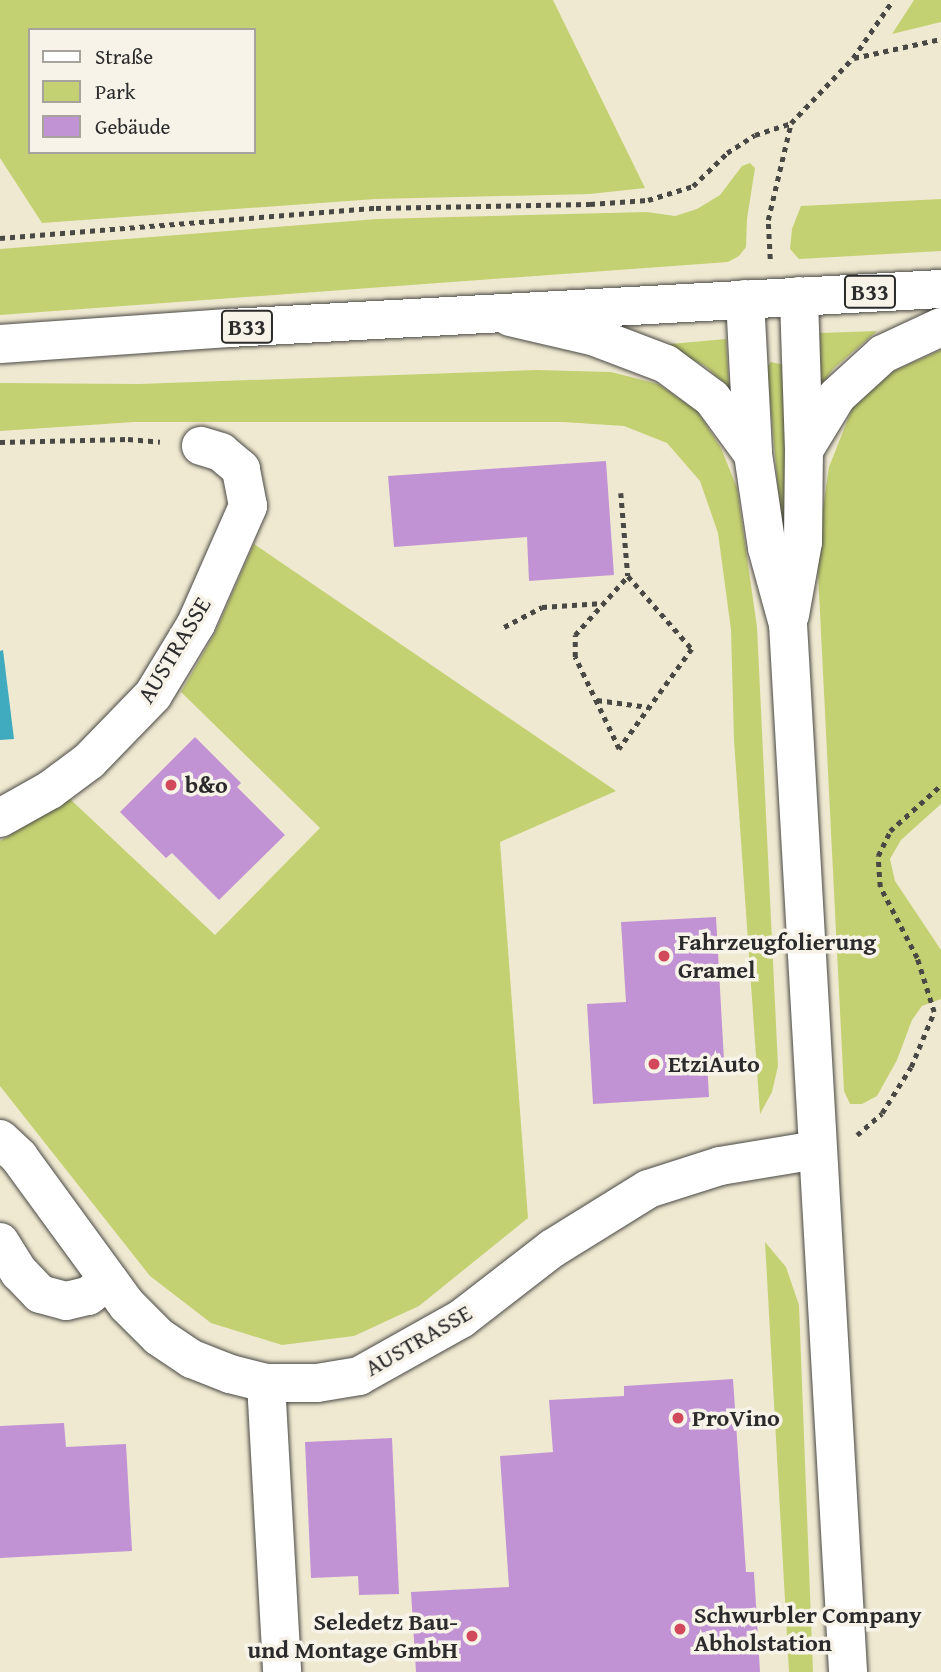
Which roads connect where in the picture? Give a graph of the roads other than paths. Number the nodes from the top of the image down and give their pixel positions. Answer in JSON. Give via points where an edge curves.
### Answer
{"nodes":[{"id":1,"x":941,"y":289,"type":"edge"},
{"id":2,"x":799,"y":296,"type":"junction"},
{"id":3,"x":745,"y":299,"type":"junction"},
{"id":4,"x":495,"y":313,"type":"junction"},
{"id":5,"x":941,"y":327,"type":"edge"},
{"id":6,"x":0,"y":344,"type":"edge"},
{"id":7,"x":201,"y":446,"type":"road end"},
{"id":8,"x":804,"y":450,"type":"junction"},
{"id":9,"x":752,"y":454,"type":"junction"},
{"id":10,"x":788,"y":624,"type":"junction"},
{"id":11,"x":0,"y":818,"type":"edge"},
{"id":12,"x":0,"y":1139,"type":"edge"},
{"id":13,"x":817,"y":1150,"type":"junction"},
{"id":14,"x":0,"y":1242,"type":"edge"},
{"id":15,"x":108,"y":1280,"type":"junction"},
{"id":16,"x":266,"y":1383,"type":"junction"},
{"id":17,"x":282,"y":1672,"type":"edge"},
{"id":18,"x":848,"y":1672,"type":"edge"}],
"edges":[{"from":1,"to":2,"type":"main road","number":"B33"},
{"from":2,"to":3,"type":"main road","number":"B33"},
{"from":2,"to":8,"type":"main road"},
{"from":3,"to":4,"type":"main road","number":"B33"},
{"from":3,"to":9,"type":"main road"},
{"from":4,"to":6,"type":"main road","number":"B33"},
{"from":4,"to":9,"type":"main road","number":"B33","via":[[596,337],[666,364],[712,398]]},
{"from":5,"to":8,"type":"main road","number":"B33","via":[[883,354],[837,397]]},
{"from":7,"to":11,"type":"main road","name":"AUSTRASSE","via":[[221,452],[241,469],[248,506],[196,624],[153,695],[89,761]]},
{"from":8,"to":10,"type":"main road","via":[[803,542]]},
{"from":9,"to":10,"type":"main road","via":[[767,548]]},
{"from":10,"to":13,"type":"main road"},
{"from":12,"to":15,"type":"main road","name":"AUSTRASSE","via":[[19,1157]]},
{"from":13,"to":16,"type":"main road","name":"AUSTRASSE","via":[[720,1166],[648,1189],[554,1248],[460,1319],[359,1376],[317,1383]]},
{"from":13,"to":18,"type":"main road"},
{"from":14,"to":15,"type":"main road","via":[[40,1294],[66,1301],[88,1296]]},
{"from":15,"to":16,"type":"main road","name":"AUSTRASSE","via":[[159,1337],[192,1359]]},
{"from":16,"to":17,"type":"main road"}]}
